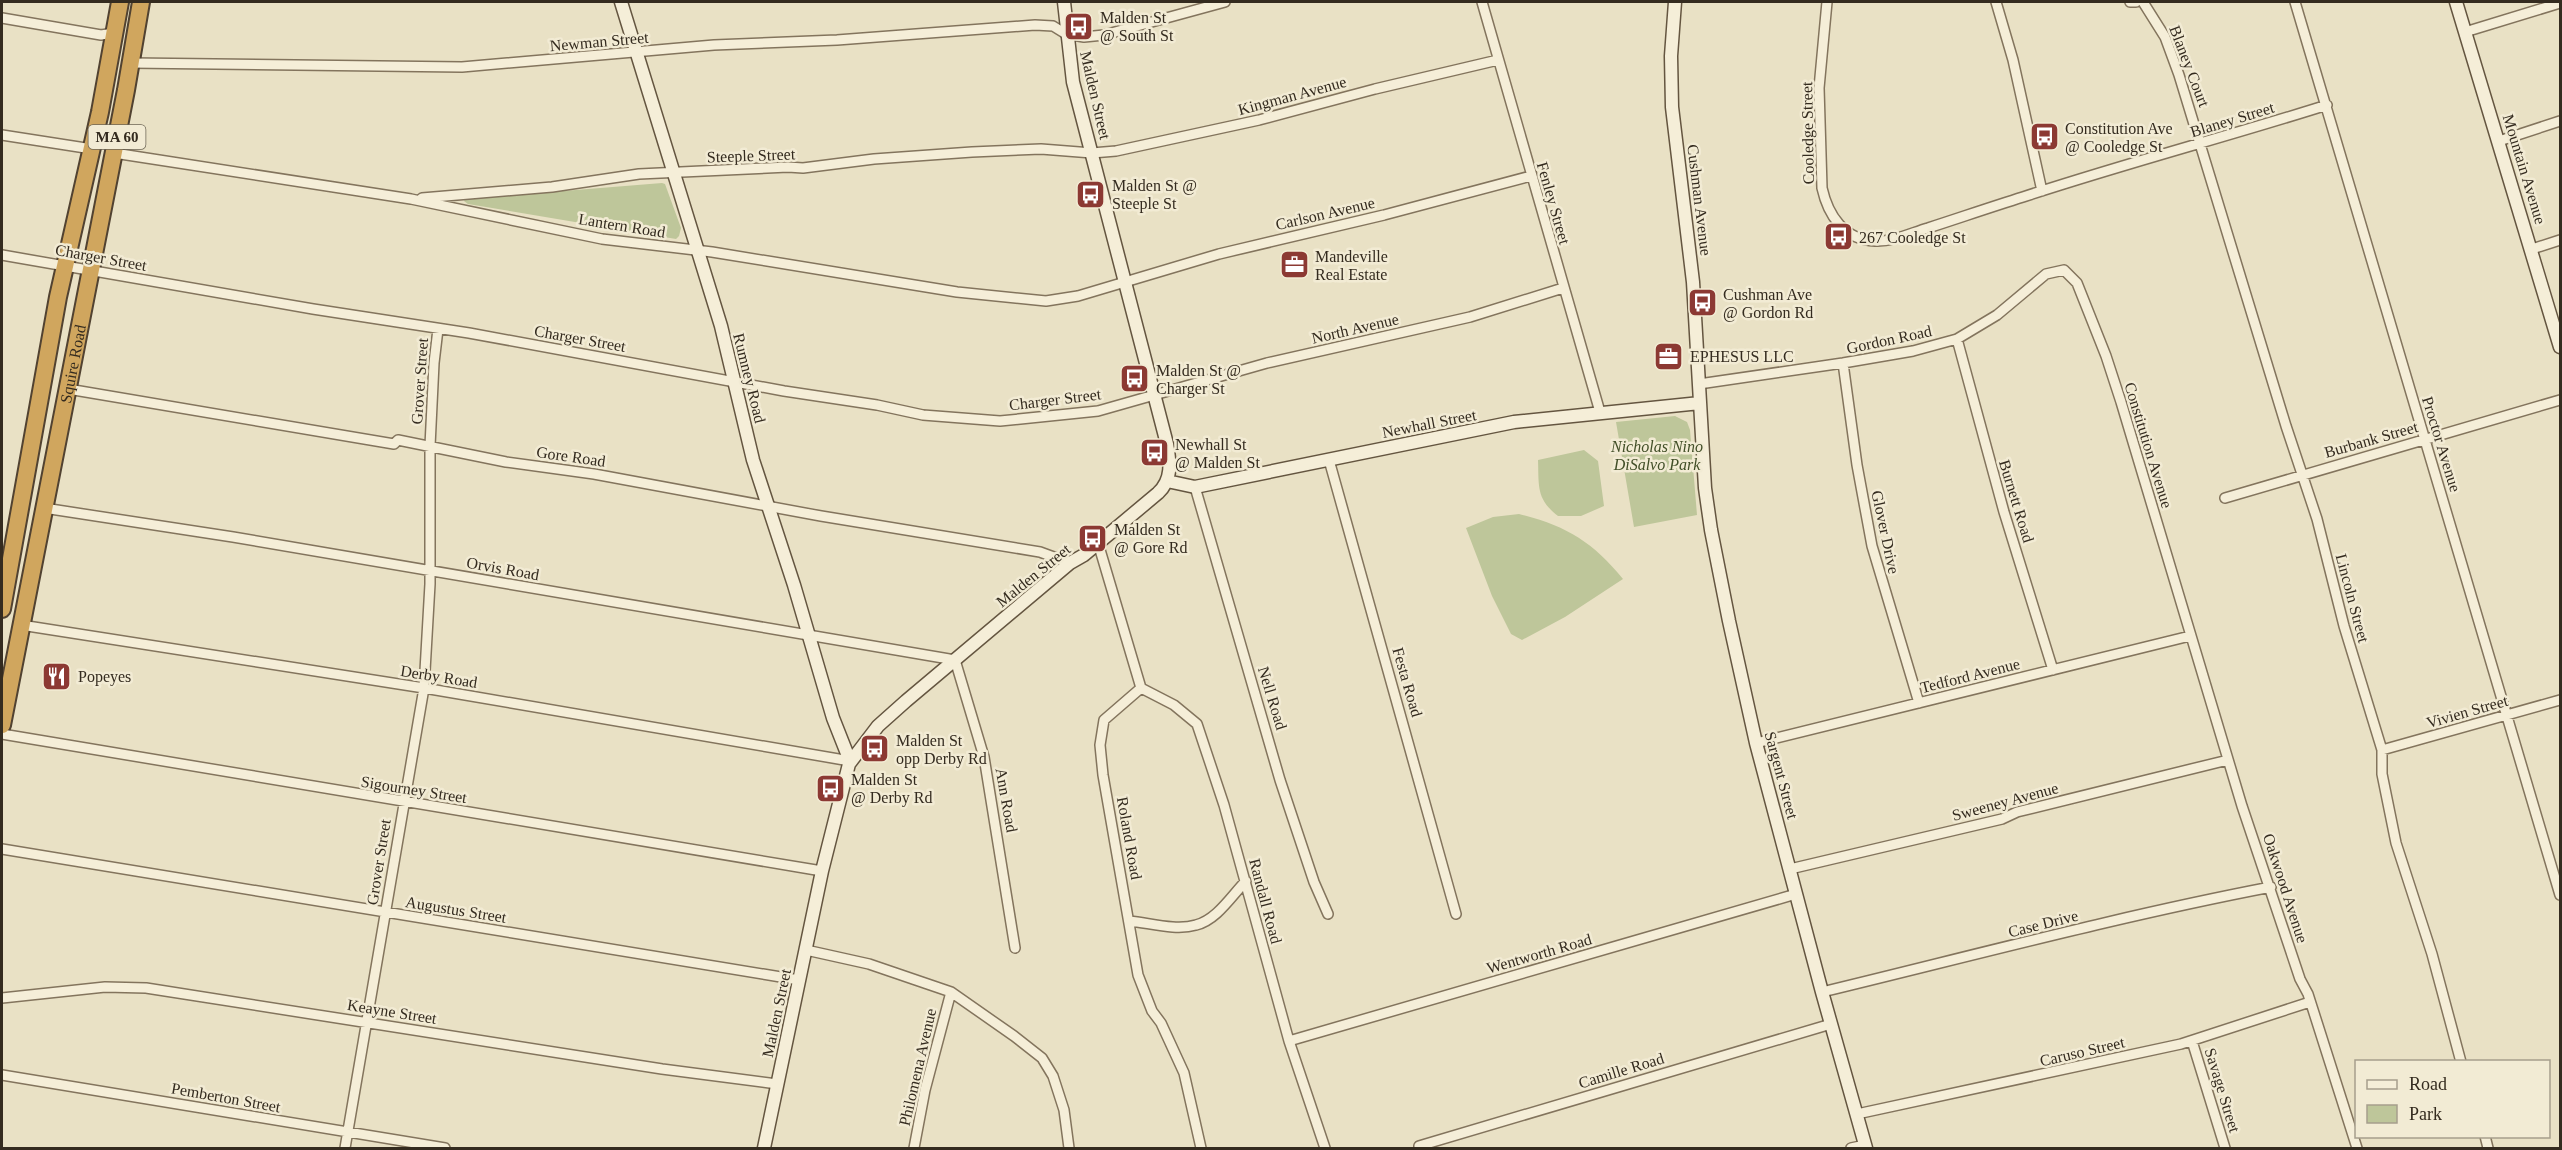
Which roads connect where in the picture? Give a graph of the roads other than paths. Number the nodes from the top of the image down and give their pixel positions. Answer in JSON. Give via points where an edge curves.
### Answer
{"nodes":[{"id":1,"x":120,"y":2,"type":"edge"},
{"id":2,"x":141,"y":2,"type":"edge"},
{"id":3,"x":621,"y":2,"type":"edge"},
{"id":4,"x":1064,"y":2,"type":"edge"},
{"id":5,"x":1225,"y":2,"type":"edge"},
{"id":6,"x":1482,"y":2,"type":"edge"},
{"id":7,"x":1675,"y":2,"type":"edge"},
{"id":8,"x":1827,"y":2,"type":"edge"},
{"id":9,"x":1996,"y":2,"type":"edge"},
{"id":10,"x":2130,"y":2,"type":"edge"},
{"id":11,"x":2136,"y":2,"type":"edge"},
{"id":12,"x":2143,"y":2,"type":"edge"},
{"id":13,"x":2295,"y":2,"type":"edge"},
{"id":14,"x":2456,"y":2,"type":"edge"},
{"id":15,"x":2560,"y":3,"type":"edge"},
{"id":16,"x":2,"y":18,"type":"edge"},
{"id":17,"x":2465,"y":32,"type":"junction"},
{"id":18,"x":114,"y":33,"type":"junction"},
{"id":19,"x":1066,"y":34,"type":"junction"},
{"id":20,"x":636,"y":52,"type":"junction"},
{"id":21,"x":1498,"y":60,"type":"junction"},
{"id":22,"x":131,"y":63,"type":"junction"},
{"id":23,"x":2327,"y":105,"type":"junction"},
{"id":24,"x":2560,"y":121,"type":"edge"},
{"id":25,"x":2,"y":135,"type":"edge"},
{"id":26,"x":2499,"y":141,"type":"junction"},
{"id":27,"x":2202,"y":144,"type":"junction"},
{"id":28,"x":92,"y":149,"type":"junction"},
{"id":29,"x":114,"y":153,"type":"junction"},
{"id":30,"x":1092,"y":153,"type":"junction"},
{"id":31,"x":672,"y":172,"type":"junction"},
{"id":32,"x":1531,"y":176,"type":"junction"},
{"id":33,"x":2042,"y":191,"type":"junction"},
{"id":34,"x":411,"y":199,"type":"junction"},
{"id":35,"x":2560,"y":240,"type":"edge"},
{"id":36,"x":2532,"y":249,"type":"junction"},
{"id":37,"x":697,"y":250,"type":"junction"},
{"id":38,"x":2,"y":255,"type":"edge"},
{"id":39,"x":65,"y":266,"type":"junction"},
{"id":40,"x":2064,"y":270,"type":"joint"},
{"id":41,"x":91,"y":272,"type":"junction"},
{"id":42,"x":1125,"y":282,"type":"junction"},
{"id":43,"x":1563,"y":288,"type":"junction"},
{"id":44,"x":438,"y":329,"type":"junction"},
{"id":45,"x":1957,"y":339,"type":"junction"},
{"id":46,"x":2560,"y":347,"type":"edge"},
{"id":47,"x":1843,"y":363,"type":"junction"},
{"id":48,"x":733,"y":381,"type":"junction"},
{"id":49,"x":1699,"y":384,"type":"junction"},
{"id":50,"x":68,"y":389,"type":"junction"},
{"id":51,"x":1153,"y":395,"type":"junction"},
{"id":52,"x":2560,"y":400,"type":"edge"},
{"id":53,"x":1700,"y":403,"type":"junction"},
{"id":54,"x":1600,"y":412,"type":"junction"},
{"id":55,"x":2426,"y":439,"type":"junction"},
{"id":56,"x":430,"y":446,"type":"junction"},
{"id":57,"x":1329,"y":460,"type":"junction"},
{"id":58,"x":2302,"y":474,"type":"junction"},
{"id":59,"x":1167,"y":481,"type":"junction"},
{"id":60,"x":1195,"y":487,"type":"junction"},
{"id":61,"x":2225,"y":498,"type":"dead end"},
{"id":62,"x":768,"y":505,"type":"junction"},
{"id":63,"x":44,"y":508,"type":"junction"},
{"id":64,"x":1098,"y":543,"type":"junction"},
{"id":65,"x":1070,"y":563,"type":"junction"},
{"id":66,"x":430,"y":570,"type":"junction"},
{"id":67,"x":2,"y":609,"type":"edge"},
{"id":68,"x":21,"y":625,"type":"junction"},
{"id":69,"x":809,"y":636,"type":"junction"},
{"id":70,"x":2190,"y":636,"type":"junction"},
{"id":71,"x":955,"y":660,"type":"junction"},
{"id":72,"x":2053,"y":670,"type":"junction"},
{"id":73,"x":424,"y":688,"type":"junction"},
{"id":74,"x":1141,"y":688,"type":"junction"},
{"id":75,"x":2560,"y":700,"type":"edge"},
{"id":76,"x":1919,"y":703,"type":"junction"},
{"id":77,"x":2506,"y":716,"type":"junction"},
{"id":78,"x":2,"y":725,"type":"edge"},
{"id":79,"x":2,"y":734,"type":"edge"},
{"id":80,"x":1756,"y":743,"type":"junction"},
{"id":81,"x":2382,"y":750,"type":"junction"},
{"id":82,"x":2228,"y":760,"type":"junction"},
{"id":83,"x":850,"y":761,"type":"junction"},
{"id":84,"x":403,"y":802,"type":"junction"},
{"id":85,"x":2,"y":849,"type":"edge"},
{"id":86,"x":1790,"y":869,"type":"junction"},
{"id":87,"x":822,"y":871,"type":"junction"},
{"id":88,"x":2557,"y":871,"type":"edge"},
{"id":89,"x":1246,"y":881,"type":"junction"},
{"id":90,"x":2271,"y":887,"type":"junction"},
{"id":91,"x":1796,"y":894,"type":"junction"},
{"id":92,"x":2560,"y":895,"type":"edge"},
{"id":93,"x":385,"y":913,"type":"junction"},
{"id":94,"x":1456,"y":914,"type":"dead end"},
{"id":95,"x":1328,"y":915,"type":"dead end"},
{"id":96,"x":1130,"y":921,"type":"junction"},
{"id":97,"x":1015,"y":948,"type":"dead end"},
{"id":98,"x":806,"y":950,"type":"junction"},
{"id":99,"x":799,"y":980,"type":"junction"},
{"id":100,"x":951,"y":992,"type":"junction"},
{"id":101,"x":1822,"y":992,"type":"junction"},
{"id":102,"x":2,"y":998,"type":"edge"},
{"id":103,"x":2310,"y":1002,"type":"junction"},
{"id":104,"x":367,"y":1022,"type":"junction"},
{"id":105,"x":1831,"y":1024,"type":"junction"},
{"id":106,"x":1289,"y":1041,"type":"junction"},
{"id":107,"x":2192,"y":1041,"type":"junction"},
{"id":108,"x":2460,"y":1060,"type":"edge"},
{"id":109,"x":2,"y":1076,"type":"edge"},
{"id":110,"x":777,"y":1084,"type":"junction"},
{"id":111,"x":1857,"y":1114,"type":"junction"},
{"id":112,"x":348,"y":1133,"type":"junction"},
{"id":113,"x":1419,"y":1146,"type":"dead end"},
{"id":114,"x":1866,"y":1147,"type":"edge"},
{"id":115,"x":345,"y":1149,"type":"edge"},
{"id":116,"x":445,"y":1149,"type":"edge"},
{"id":117,"x":764,"y":1149,"type":"edge"},
{"id":118,"x":914,"y":1149,"type":"edge"},
{"id":119,"x":1069,"y":1149,"type":"edge"},
{"id":120,"x":1201,"y":1149,"type":"edge"},
{"id":121,"x":1325,"y":1149,"type":"edge"},
{"id":122,"x":1851,"y":1149,"type":"edge"},
{"id":123,"x":2225,"y":1149,"type":"edge"},
{"id":124,"x":2357,"y":1149,"type":"edge"}],
"edges":[{"from":1,"to":18,"type":"highway","name":"Squire Road","number":"MA 60"},
{"from":2,"to":22,"type":"highway","name":"Squire Road","number":"MA 60"},
{"from":3,"to":20,"type":"street","name":"Rumney Road"},
{"from":4,"to":19,"type":"street","name":"Malden Street"},
{"from":5,"to":19,"type":"street","name":"Newman Street","via":[[1104,35]]},
{"from":6,"to":21,"type":"street","name":"Fenley Street"},
{"from":7,"to":49,"type":"street","name":"Cushman Avenue","via":[[1672,107],[1693,282]]},
{"from":8,"to":33,"type":"street","name":"Cooledge Street","via":[[1820,152],[1826,204],[1842,228],[1866,240],[1885,240]]},
{"from":9,"to":33,"type":"street"},
{"from":10,"to":11,"type":"street"},
{"from":12,"to":27,"type":"street","name":"Blaney Court","via":[[2165,37]]},
{"from":13,"to":23,"type":"street","name":"Proctor Avenue"},
{"from":14,"to":17,"type":"street","name":"Mountain Avenue"},
{"from":15,"to":17,"type":"street"},
{"from":16,"to":18,"type":"street","via":[[101,35]]},
{"from":17,"to":26,"type":"street","name":"Mountain Avenue"},
{"from":18,"to":28,"type":"highway","name":"Squire Road","number":"MA 60"},
{"from":19,"to":20,"type":"street","name":"Newman Street","via":[[1053,26],[1035,25]]},
{"from":19,"to":30,"type":"street","name":"Malden Street","via":[[1073,82]]},
{"from":20,"to":22,"type":"street","name":"Newman Street","via":[[462,67]]},
{"from":20,"to":31,"type":"street","name":"Rumney Road"},
{"from":21,"to":30,"type":"street","name":"Kingman Avenue","via":[[1244,124]]},
{"from":21,"to":32,"type":"street","name":"Fenley Street"},
{"from":22,"to":29,"type":"highway","name":"Squire Road","number":"MA 60"},
{"from":23,"to":27,"type":"street","name":"Blaney Street"},
{"from":23,"to":55,"type":"street","name":"Proctor Avenue"},
{"from":24,"to":26,"type":"street"},
{"from":25,"to":28,"type":"street"},
{"from":26,"to":36,"type":"street","name":"Mountain Avenue"},
{"from":27,"to":33,"type":"street","name":"Blaney Street"},
{"from":27,"to":58,"type":"street","name":"Lincoln Street"},
{"from":28,"to":39,"type":"highway","name":"Squire Road","number":"MA 60"},
{"from":29,"to":34,"type":"street","name":"Lantern Road"},
{"from":29,"to":41,"type":"highway","name":"Squire Road","number":"MA 60"},
{"from":30,"to":31,"type":"street","name":"Steeple Street","via":[[1041,149],[972,152],[803,168]]},
{"from":30,"to":42,"type":"street","name":"Malden Street"},
{"from":31,"to":34,"type":"street","name":"Steeple Street"},
{"from":31,"to":37,"type":"street","name":"Rumney Road"},
{"from":32,"to":42,"type":"street","name":"Carlson Avenue","via":[[1219,254]]},
{"from":32,"to":43,"type":"street","name":"Fenley Street"},
{"from":34,"to":37,"type":"street","name":"Lantern Road","via":[[602,239]]},
{"from":35,"to":36,"type":"street"},
{"from":36,"to":46,"type":"street","name":"Mountain Avenue"},
{"from":37,"to":42,"type":"street","name":"Lantern Road","via":[[957,292],[1046,301]]},
{"from":37,"to":48,"type":"street","name":"Rumney Road","via":[[721,326]]},
{"from":38,"to":39,"type":"street","name":"Charger Street"},
{"from":39,"to":41,"type":"street","name":"Charger Street"},
{"from":39,"to":67,"type":"highway","name":"Squire Road","number":"MA 60"},
{"from":40,"to":45,"type":"street","name":"Gordon Road","via":[[2046,274],[1996,315]]},
{"from":40,"to":70,"type":"street","name":"Constitution Avenue","via":[[2077,283],[2106,356]]},
{"from":41,"to":44,"type":"street","name":"Charger Street"},
{"from":41,"to":50,"type":"highway","name":"Squire Road","number":"MA 60"},
{"from":42,"to":51,"type":"street","name":"Malden Street"},
{"from":43,"to":51,"type":"street","name":"North Avenue","via":[[1470,317],[1268,363]]},
{"from":43,"to":54,"type":"street","name":"Fenley Street"},
{"from":44,"to":48,"type":"street","name":"Charger Street"},
{"from":44,"to":56,"type":"street","name":"Grover Street"},
{"from":45,"to":47,"type":"street","name":"Gordon Road"},
{"from":45,"to":72,"type":"street","name":"Burnett Road","via":[[2004,512]]},
{"from":47,"to":49,"type":"street","name":"Gordon Road"},
{"from":47,"to":76,"type":"street","name":"Glover Drive","via":[[1872,546]]},
{"from":48,"to":51,"type":"street","name":"Charger Street","via":[[923,415],[1000,421],[1098,411]]},
{"from":48,"to":62,"type":"street","name":"Rumney Road"},
{"from":49,"to":53,"type":"street","name":"Cushman Avenue"},
{"from":50,"to":56,"type":"street","name":"Gore Road","via":[[394,444],[398,440]]},
{"from":50,"to":63,"type":"highway","name":"Squire Road","number":"MA 60"},
{"from":51,"to":59,"type":"street","name":"Malden Street","via":[[1169,456]]},
{"from":52,"to":55,"type":"street","name":"Burbank Street"},
{"from":53,"to":54,"type":"street","name":"Newhall Street"},
{"from":53,"to":80,"type":"street","name":"Sargent Street","via":[[1711,530]]},
{"from":54,"to":57,"type":"street","name":"Newhall Street","via":[[1514,422]]},
{"from":55,"to":58,"type":"street","name":"Burbank Street"},
{"from":55,"to":77,"type":"street","name":"Proctor Avenue"},
{"from":56,"to":62,"type":"street","name":"Gore Road"},
{"from":56,"to":66,"type":"street","name":"Grover Street"},
{"from":57,"to":60,"type":"street","name":"Newhall Street"},
{"from":57,"to":94,"type":"street","name":"Festa Road"},
{"from":58,"to":61,"type":"street","name":"Burbank Street"},
{"from":58,"to":81,"type":"street","name":"Lincoln Street"},
{"from":59,"to":60,"type":"street","name":"Newhall Street"},
{"from":59,"to":64,"type":"street","name":"Malden Street"},
{"from":60,"to":95,"type":"street","name":"Nell Road","via":[[1280,780]]},
{"from":62,"to":65,"type":"street","name":"Gore Road","via":[[1040,552]]},
{"from":62,"to":69,"type":"street","name":"Rumney Road"},
{"from":63,"to":66,"type":"street","name":"Orvis Road"},
{"from":63,"to":68,"type":"highway","name":"Squire Road","number":"MA 60"},
{"from":64,"to":65,"type":"street","name":"Malden Street"},
{"from":64,"to":74,"type":"street"},
{"from":65,"to":71,"type":"street","name":"Malden Street"},
{"from":66,"to":69,"type":"street","name":"Orvis Road"},
{"from":66,"to":73,"type":"street","name":"Grover Street"},
{"from":68,"to":73,"type":"street","name":"Derby Road"},
{"from":68,"to":78,"type":"highway","name":"Squire Road","number":"MA 60"},
{"from":69,"to":71,"type":"street","name":"Orvis Road"},
{"from":69,"to":83,"type":"street","name":"Rumney Road"},
{"from":70,"to":72,"type":"street","name":"Tedford Avenue"},
{"from":70,"to":82,"type":"street","name":"Oakwood Avenue"},
{"from":71,"to":83,"type":"street","name":"Malden Street","via":[[878,726]]},
{"from":71,"to":97,"type":"street","name":"Ann Road","via":[[984,757]]},
{"from":72,"to":76,"type":"street","name":"Tedford Avenue"},
{"from":73,"to":83,"type":"street","name":"Derby Road"},
{"from":73,"to":84,"type":"street","name":"Grover Street"},
{"from":74,"to":89,"type":"street","name":"Randall Road","via":[[1174,705],[1197,724]]},
{"from":74,"to":96,"type":"street","name":"Roland Road","via":[[1104,720],[1100,745]]},
{"from":75,"to":77,"type":"street","name":"Vivien Street"},
{"from":76,"to":80,"type":"street","name":"Tedford Avenue"},
{"from":77,"to":81,"type":"street","name":"Vivien Street"},
{"from":77,"to":88,"type":"street","name":"Proctor Avenue"},
{"from":79,"to":84,"type":"street","name":"Sigourney Street"},
{"from":80,"to":86,"type":"street","name":"Sargent Street"},
{"from":81,"to":108,"type":"street","name":"Lincoln Street","via":[[2391,827],[2432,954]]},
{"from":82,"to":86,"type":"street","name":"Sweeney Avenue"},
{"from":82,"to":90,"type":"street","name":"Oakwood Avenue"},
{"from":83,"to":87,"type":"street","name":"Malden Street"},
{"from":84,"to":87,"type":"street","name":"Sigourney Street"},
{"from":84,"to":93,"type":"street","name":"Grover Street"},
{"from":85,"to":93,"type":"street","name":"Augustus Street"},
{"from":86,"to":91,"type":"street","name":"Sargent Street"},
{"from":87,"to":98,"type":"street","name":"Malden Street"},
{"from":88,"to":92,"type":"street","name":"Proctor Avenue"},
{"from":89,"to":96,"type":"street","via":[[1219,911],[1196,926]]},
{"from":89,"to":106,"type":"street","name":"Randall Road"},
{"from":90,"to":101,"type":"street","name":"Case Drive"},
{"from":90,"to":103,"type":"street","name":"Oakwood Avenue"},
{"from":91,"to":101,"type":"street","name":"Sargent Street"},
{"from":91,"to":106,"type":"street","name":"Wentworth Road"},
{"from":93,"to":99,"type":"street","name":"Augustus Street"},
{"from":93,"to":104,"type":"street","name":"Grover Street"},
{"from":96,"to":120,"type":"street","name":"Roland Road","via":[[1142,989],[1184,1072]]},
{"from":98,"to":99,"type":"street","name":"Malden Street"},
{"from":98,"to":100,"type":"street","via":[[869,964]]},
{"from":99,"to":110,"type":"street","name":"Malden Street"},
{"from":100,"to":118,"type":"street","name":"Philomena Avenue"},
{"from":100,"to":119,"type":"street","via":[[1042,1058],[1058,1089]]},
{"from":101,"to":105,"type":"street","name":"Sargent Street"},
{"from":102,"to":104,"type":"street","name":"Keayne Street","via":[[138,987]]},
{"from":103,"to":107,"type":"street","name":"Caruso Street"},
{"from":103,"to":124,"type":"street","name":"Oakwood Avenue"},
{"from":104,"to":110,"type":"street","name":"Keayne Street"},
{"from":104,"to":112,"type":"street","name":"Grover Street"},
{"from":105,"to":111,"type":"street","name":"Sargent Street"},
{"from":105,"to":113,"type":"street","name":"Camille Road"},
{"from":106,"to":121,"type":"street","name":"Randall Road"},
{"from":107,"to":111,"type":"street","name":"Caruso Street"},
{"from":107,"to":123,"type":"street","name":"Savage Street"},
{"from":109,"to":112,"type":"street","name":"Pemberton Street"},
{"from":110,"to":117,"type":"street","name":"Malden Street"},
{"from":111,"to":114,"type":"street","name":"Sargent Street"},
{"from":112,"to":115,"type":"street","name":"Grover Street"},
{"from":112,"to":116,"type":"street","name":"Pemberton Street"},
{"from":114,"to":122,"type":"street"}]}
